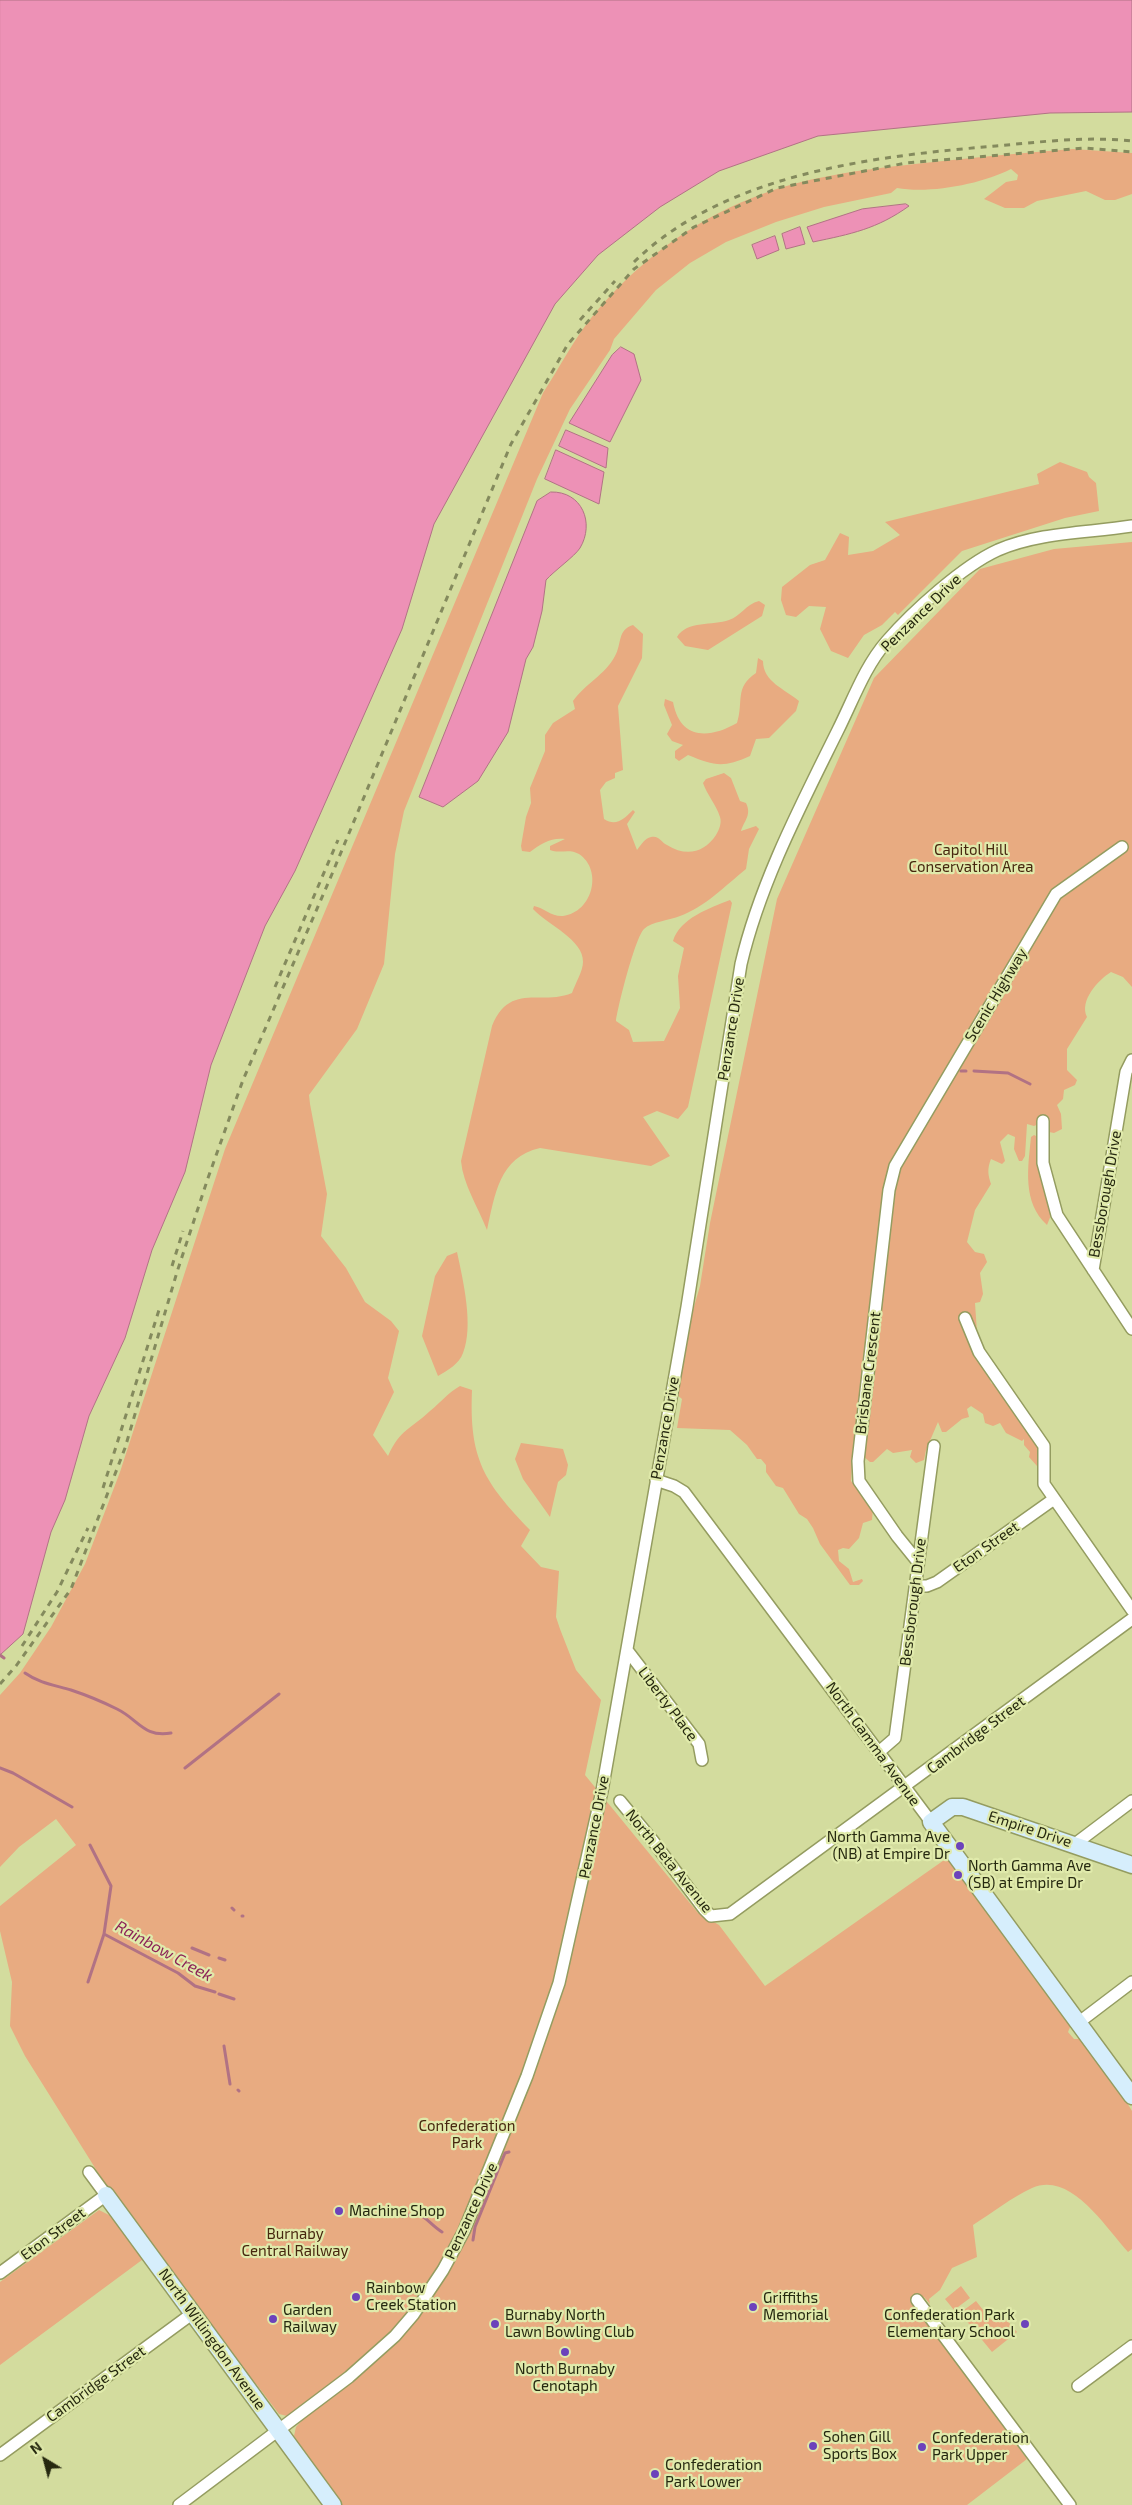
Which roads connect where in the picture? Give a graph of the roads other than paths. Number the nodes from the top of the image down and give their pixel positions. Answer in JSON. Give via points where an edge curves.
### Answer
{"nodes":[{"id":1,"x":1132,"y":526,"type":"edge"},
{"id":2,"x":1122,"y":847,"type":"dead end"},
{"id":3,"x":1132,"y":1060,"type":"edge"},
{"id":4,"x":1043,"y":1122,"type":"dead end"},
{"id":5,"x":895,"y":1166,"type":"joint"},
{"id":6,"x":1093,"y":1270,"type":"junction"},
{"id":7,"x":966,"y":1318,"type":"dead end"},
{"id":8,"x":1132,"y":1329,"type":"edge"},
{"id":9,"x":934,"y":1446,"type":"dead end"},
{"id":10,"x":656,"y":1480,"type":"junction"},
{"id":11,"x":1054,"y":1499,"type":"junction"},
{"id":12,"x":918,"y":1562,"type":"junction"},
{"id":13,"x":915,"y":1586,"type":"junction"},
{"id":14,"x":1132,"y":1610,"type":"edge"},
{"id":15,"x":1132,"y":1619,"type":"edge"},
{"id":16,"x":627,"y":1650,"type":"junction"},
{"id":17,"x":880,"y":1750,"type":"junction"},
{"id":18,"x":702,"y":1760,"type":"dead end"},
{"id":19,"x":906,"y":1787,"type":"junction"},
{"id":20,"x":620,"y":1801,"type":"dead end"},
{"id":21,"x":1132,"y":1801,"type":"edge"},
{"id":22,"x":931,"y":1822,"type":"junction"},
{"id":23,"x":1075,"y":1844,"type":"junction"},
{"id":24,"x":1132,"y":1865,"type":"edge"},
{"id":25,"x":720,"y":1917,"type":"joint"},
{"id":26,"x":1132,"y":1982,"type":"edge"},
{"id":27,"x":1078,"y":2023,"type":"junction"},
{"id":28,"x":1132,"y":2096,"type":"edge"},
{"id":29,"x":89,"y":2172,"type":"dead end"},
{"id":30,"x":106,"y":2195,"type":"junction"},
{"id":31,"x":0,"y":2273,"type":"edge"},
{"id":32,"x":917,"y":2300,"type":"dead end"},
{"id":33,"x":193,"y":2313,"type":"junction"},
{"id":34,"x":1132,"y":2346,"type":"edge"},
{"id":35,"x":1078,"y":2386,"type":"dead end"},
{"id":36,"x":279,"y":2431,"type":"junction"},
{"id":37,"x":0,"y":2455,"type":"edge"},
{"id":38,"x":179,"y":2505,"type":"edge"},
{"id":39,"x":334,"y":2505,"type":"edge"},
{"id":40,"x":1070,"y":2505,"type":"edge"}],
"edges":[{"from":1,"to":10,"type":"street","name":"Penzance Drive","via":[[1019,543],[980,560],[956,576],[887,641],[868,668],[808,790],[750,925]]},
{"from":2,"to":5,"type":"street","name":"Scenic Highway","via":[[1056,894]]},
{"from":3,"to":6,"type":"street","name":"Bessborough Drive","via":[[1126,1072]]},
{"from":4,"to":6,"type":"street","via":[[1043,1163],[1057,1215]]},
{"from":5,"to":12,"type":"street","name":"Brisbane Crescent","via":[[889,1190],[858,1455],[859,1481]]},
{"from":6,"to":8,"type":"street"},
{"from":7,"to":11,"type":"street","via":[[979,1352],[1044,1446],[1044,1484]]},
{"from":9,"to":12,"type":"street","name":"Bessborough Drive"},
{"from":10,"to":16,"type":"street","name":"Penzance Drive"},
{"from":10,"to":17,"type":"street","name":"North Gamma Avenue","via":[[684,1492]]},
{"from":11,"to":13,"type":"street","name":"Eton Street","via":[[937,1582]]},
{"from":11,"to":14,"type":"street"},
{"from":12,"to":13,"type":"street","name":"Bessborough Drive"},
{"from":13,"to":17,"type":"street","name":"Bessborough Drive","via":[[894,1738]]},
{"from":15,"to":19,"type":"street","name":"Cambridge Street"},
{"from":16,"to":18,"type":"street","name":"Liberty Place","via":[[699,1744]]},
{"from":16,"to":36,"type":"street","name":"Penzance Drive","via":[[602,1792],[559,1982],[527,2076],[468,2223],[434,2284],[399,2331],[349,2377]]},
{"from":17,"to":19,"type":"street","name":"North Gamma Avenue"},
{"from":19,"to":22,"type":"street","name":"North Gamma Avenue"},
{"from":19,"to":25,"type":"street","name":"Cambridge Street","via":[[737,1910]]},
{"from":20,"to":25,"type":"street","name":"North Beta Avenue","via":[[704,1909],[711,1916]]},
{"from":21,"to":23,"type":"street"},
{"from":22,"to":23,"type":"street","name":"Empire Drive","via":[[952,1808],[963,1806]]},
{"from":22,"to":27,"type":"street","name":"North Gamma Avenue"},
{"from":23,"to":24,"type":"street","name":"Empire Drive"},
{"from":26,"to":27,"type":"street"},
{"from":27,"to":28,"type":"street","name":"North Gamma Avenue"},
{"from":29,"to":30,"type":"street","name":"North Willingdon Avenue"},
{"from":30,"to":31,"type":"street","name":"Eton Street"},
{"from":30,"to":33,"type":"street","name":"North Willingdon Avenue"},
{"from":32,"to":40,"type":"street"},
{"from":33,"to":36,"type":"street","name":"North Willingdon Avenue"},
{"from":33,"to":37,"type":"street","name":"Cambridge Street"},
{"from":34,"to":35,"type":"street"},
{"from":36,"to":38,"type":"street","name":"Penzance Drive"},
{"from":36,"to":39,"type":"street","name":"North Willingdon Avenue"}]}
